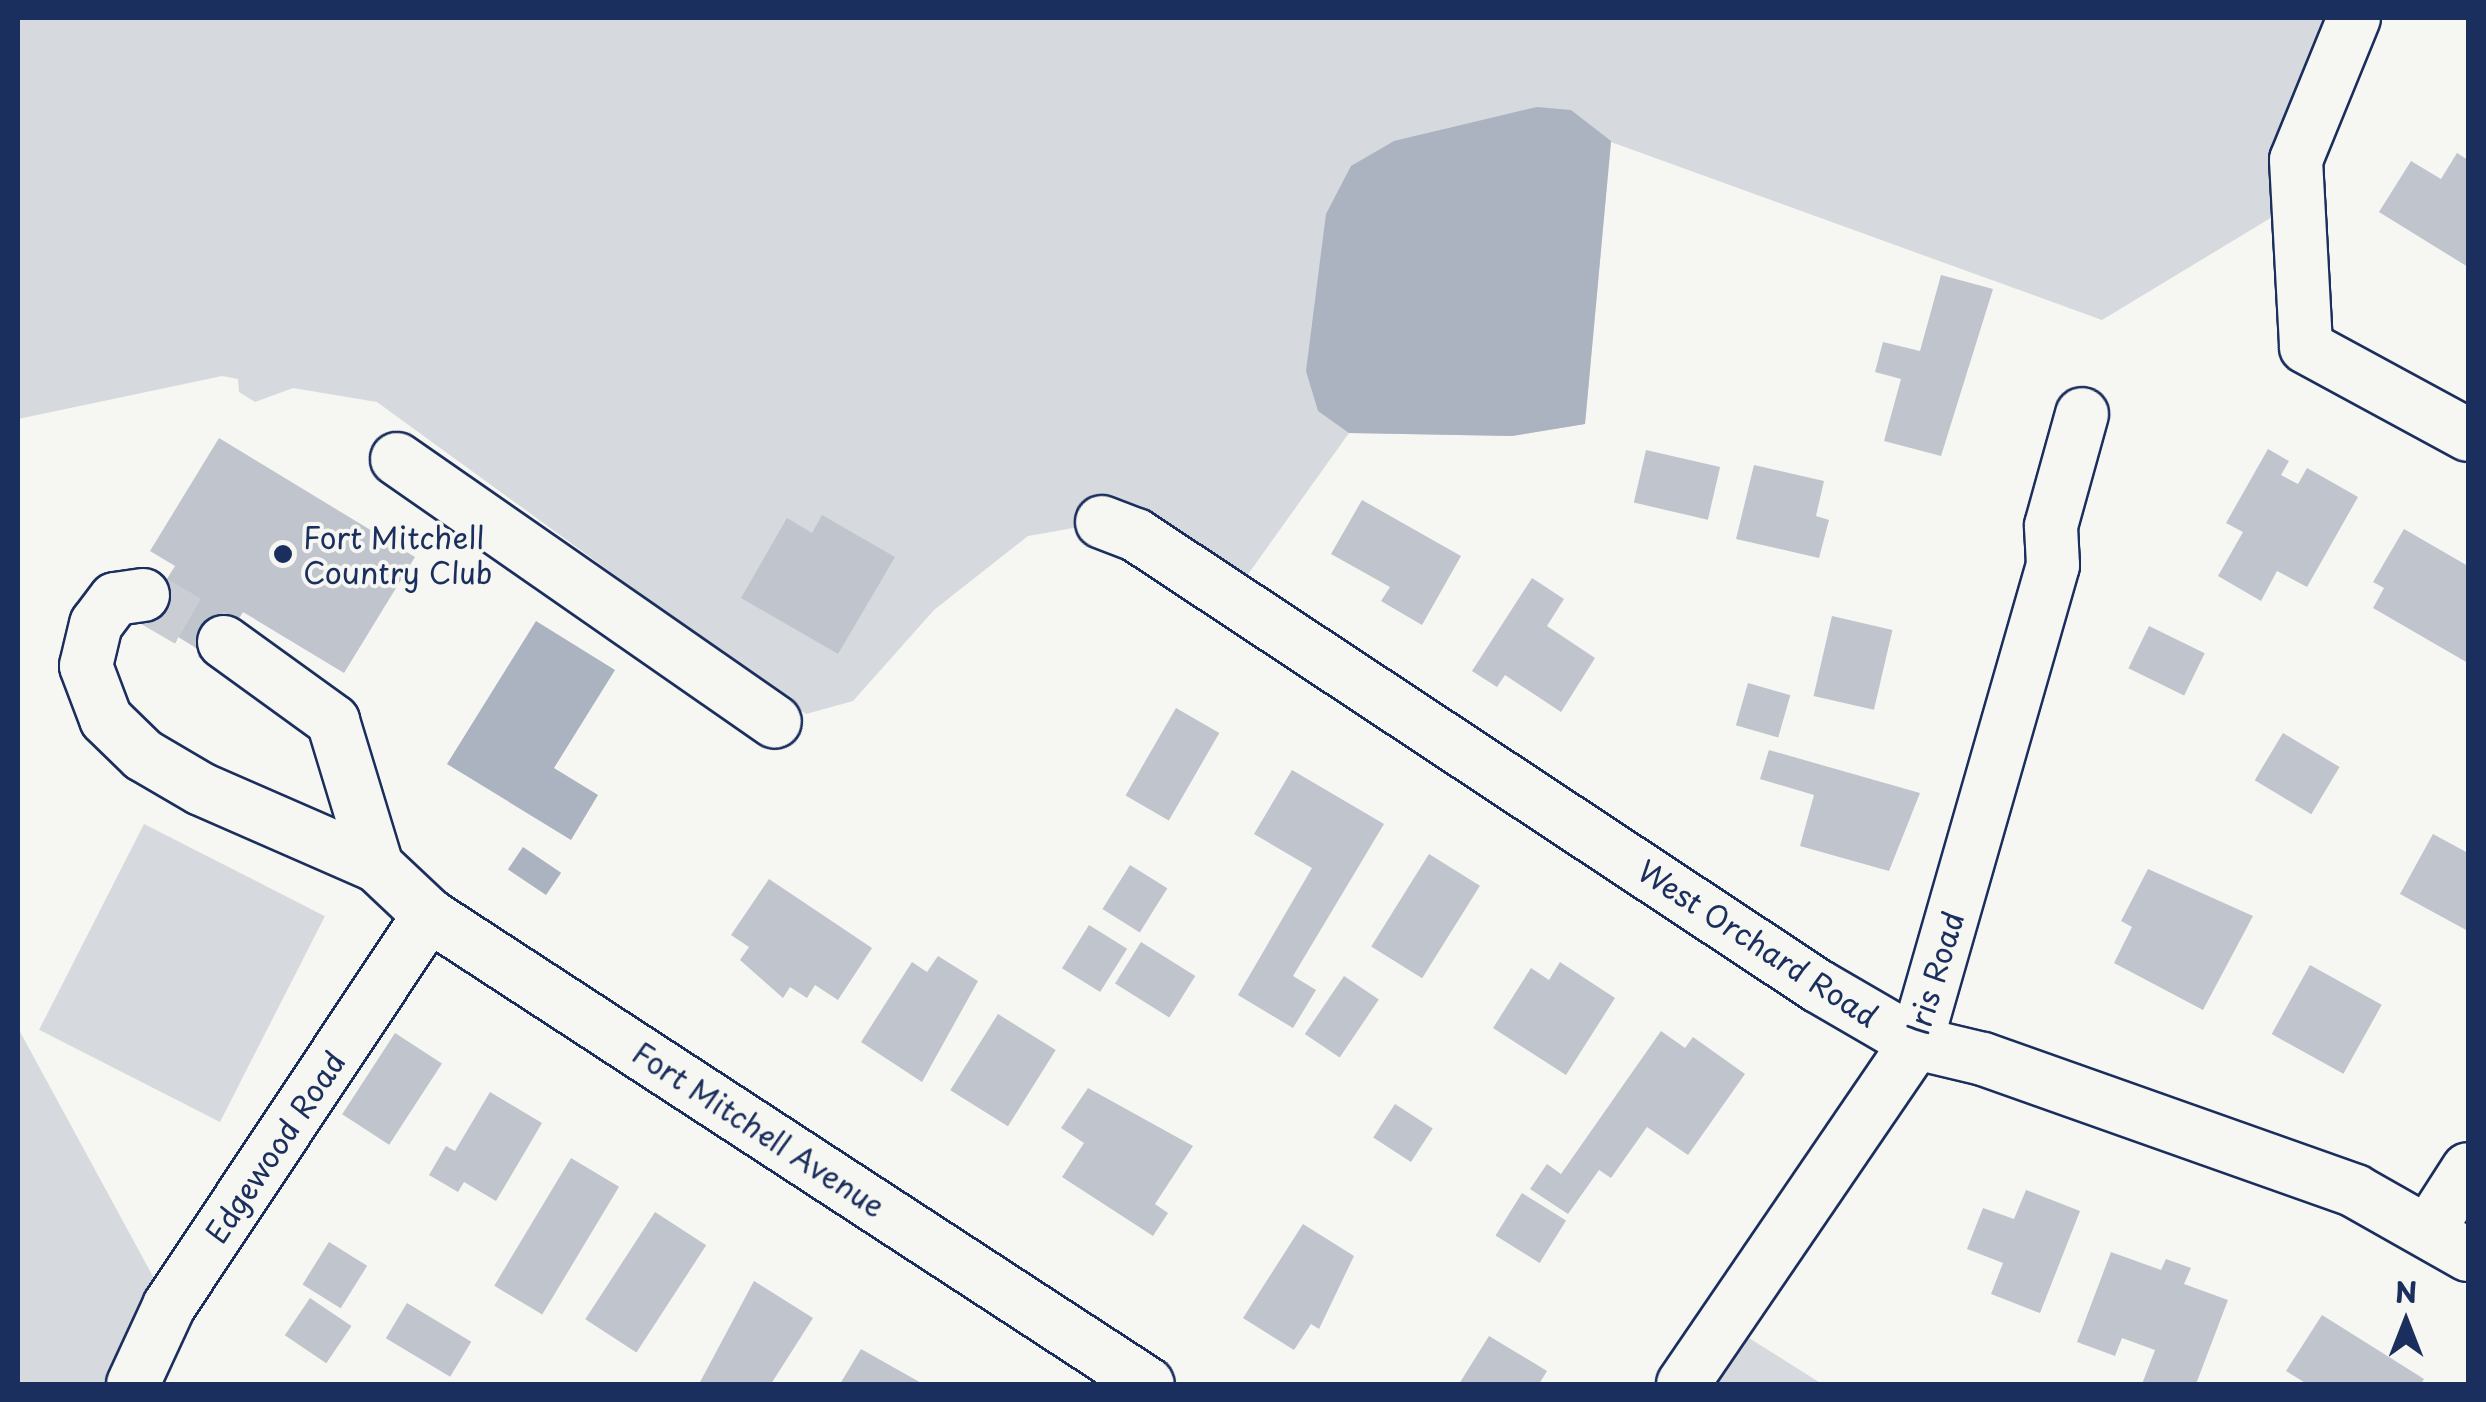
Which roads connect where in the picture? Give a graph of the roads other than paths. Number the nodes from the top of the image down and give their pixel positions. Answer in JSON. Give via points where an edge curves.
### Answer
{"nodes":[{"id":1,"x":2354,"y":18,"type":"edge"},
{"id":2,"x":2082,"y":414,"type":"dead end"},
{"id":3,"x":2468,"y":436,"type":"edge"},
{"id":4,"x":398,"y":459,"type":"dead end"},
{"id":5,"x":1102,"y":522,"type":"dead end"},
{"id":6,"x":143,"y":595,"type":"dead end"},
{"id":7,"x":224,"y":642,"type":"tunnel mouth"},
{"id":8,"x":775,"y":722,"type":"dead end"},
{"id":9,"x":377,"y":866,"type":"junction"},
{"id":10,"x":430,"y":915,"type":"junction"},
{"id":11,"x":1916,"y":1042,"type":"junction"},
{"id":12,"x":2468,"y":1168,"type":"edge"},
{"id":13,"x":2449,"y":1242,"type":"edge"},
{"id":14,"x":133,"y":1384,"type":"edge"},
{"id":15,"x":1148,"y":1384,"type":"edge"},
{"id":16,"x":1684,"y":1384,"type":"edge"}],
"edges":[{"from":1,"to":3,"type":"street","via":[[2296,160],[2306,347]]},
{"from":2,"to":11,"type":"street","name":"Iris Road","via":[[2051,526],[2053,565]]},
{"from":4,"to":8,"type":"street"},
{"from":5,"to":11,"type":"street","name":"West Orchard Road","via":[[1136,534],[1818,986]]},
{"from":6,"to":9,"type":"street","via":[[115,599],[96,624],[86,666],[106,719],[143,755],[202,788]]},
{"from":7,"to":9,"type":"street","via":[[333,720]]},
{"from":9,"to":10,"type":"street","name":"Fort Mitchell Avenue"},
{"from":10,"to":14,"type":"street","name":"Edgewood Road","via":[[169,1306]]},
{"from":10,"to":15,"type":"street","name":"Fort Mitchell Avenue"},
{"from":11,"to":13,"type":"street","name":"West Orchard Road","via":[[2355,1191]]},
{"from":11,"to":16,"type":"street","name":"Iris Road"},
{"from":12,"to":13,"type":"street"}]}
